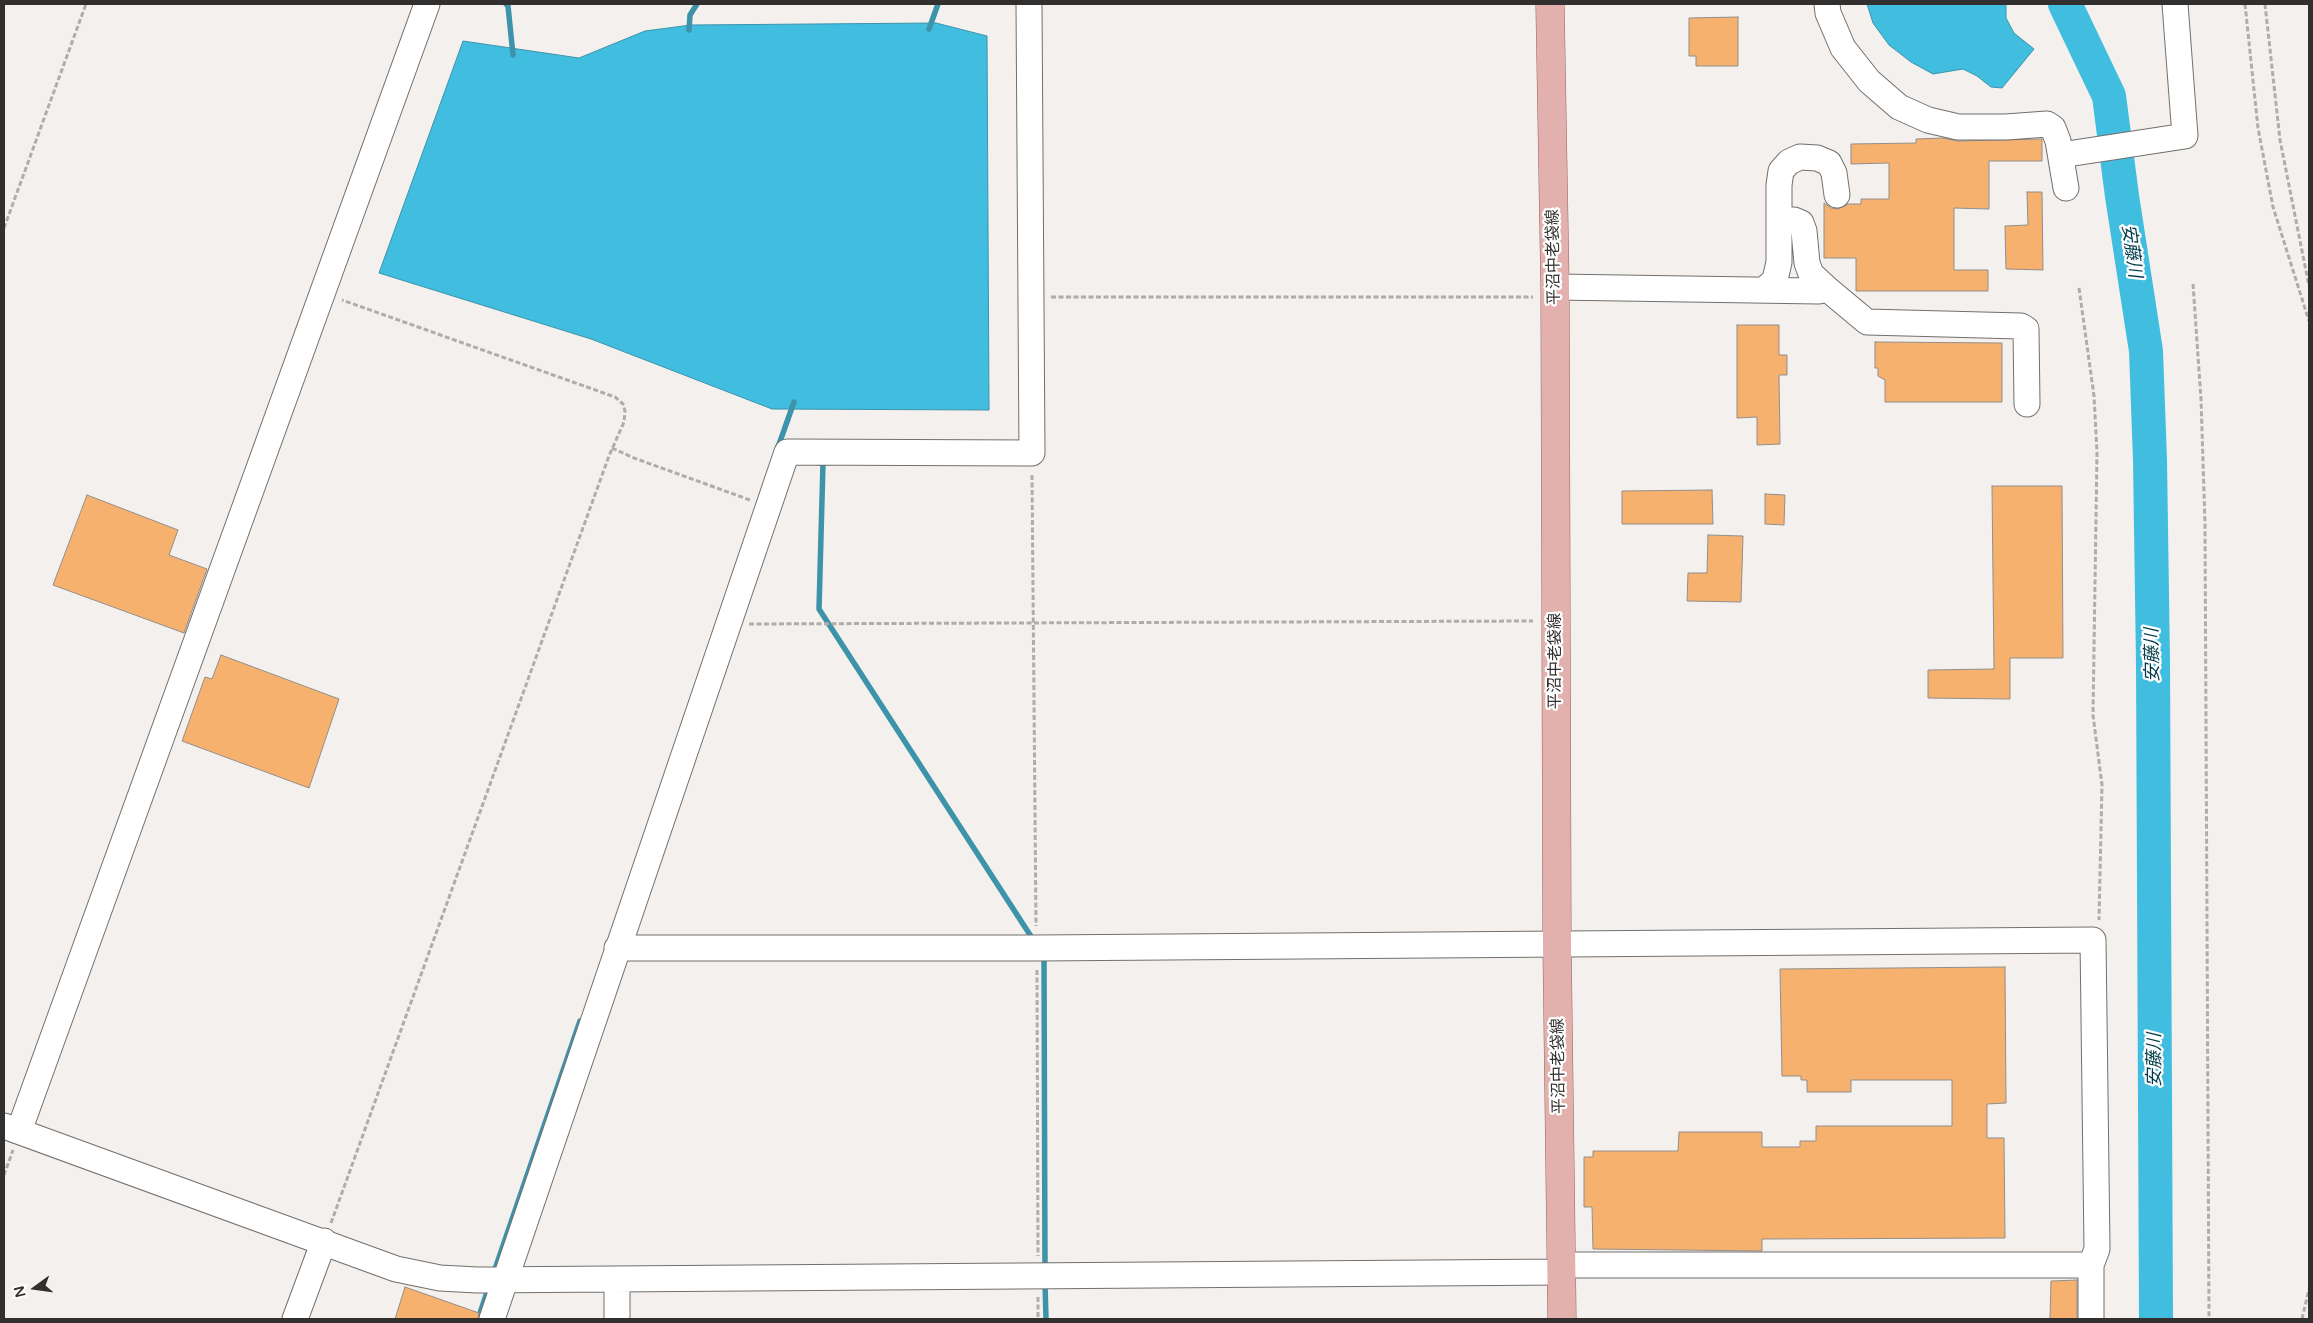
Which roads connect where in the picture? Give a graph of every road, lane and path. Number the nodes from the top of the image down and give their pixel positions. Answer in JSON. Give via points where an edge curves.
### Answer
{"nodes":[{"id":1,"x":86,"y":4,"type":"edge"},
{"id":2,"x":427,"y":4,"type":"edge"},
{"id":3,"x":1029,"y":4,"type":"edge"},
{"id":4,"x":1550,"y":4,"type":"edge"},
{"id":5,"x":1827,"y":4,"type":"edge"},
{"id":6,"x":2175,"y":4,"type":"edge"},
{"id":7,"x":2245,"y":4,"type":"edge"},
{"id":8,"x":2266,"y":4,"type":"edge"},
{"id":9,"x":2061,"y":155,"type":"junction"},
{"id":10,"x":2066,"y":188,"type":"dead end"},
{"id":11,"x":1837,"y":195,"type":"dead end"},
{"id":12,"x":1779,"y":220,"type":"junction"},
{"id":13,"x":4,"y":228,"type":"edge"},
{"id":14,"x":2193,"y":284,"type":"dead end"},
{"id":15,"x":2309,"y":286,"type":"edge"},
{"id":16,"x":1825,"y":287,"type":"junction"},
{"id":17,"x":2079,"y":288,"type":"dead end"},
{"id":18,"x":1764,"y":290,"type":"junction"},
{"id":19,"x":1555,"y":292,"type":"junction"},
{"id":20,"x":323,"y":293,"type":"junction"},
{"id":21,"x":1031,"y":297,"type":"junction"},
{"id":22,"x":2309,"y":321,"type":"edge"},
{"id":23,"x":2027,"y":404,"type":"dead end"},
{"id":24,"x":612,"y":448,"type":"junction"},
{"id":25,"x":1032,"y":453,"type":"junction"},
{"id":26,"x":768,"y":507,"type":"junction"},
{"id":27,"x":1556,"y":621,"type":"junction"},
{"id":28,"x":1035,"y":623,"type":"junction"},
{"id":29,"x":728,"y":624,"type":"junction"},
{"id":30,"x":2093,"y":940,"type":"junction"},
{"id":31,"x":1557,"y":944,"type":"junction"},
{"id":32,"x":617,"y":948,"type":"junction"},
{"id":33,"x":1036,"y":948,"type":"junction"},
{"id":34,"x":12,"y":1129,"type":"edge"},
{"id":35,"x":324,"y":1241,"type":"junction"},
{"id":36,"x":2091,"y":1265,"type":"junction"},
{"id":37,"x":1562,"y":1268,"type":"junction"},
{"id":38,"x":1038,"y":1276,"type":"junction"},
{"id":39,"x":617,"y":1279,"type":"junction"},
{"id":40,"x":505,"y":1280,"type":"junction"},
{"id":41,"x":2309,"y":1289,"type":"edge"},
{"id":42,"x":296,"y":1319,"type":"edge"},
{"id":43,"x":492,"y":1319,"type":"edge"},
{"id":44,"x":617,"y":1319,"type":"edge"},
{"id":45,"x":1038,"y":1319,"type":"edge"},
{"id":46,"x":1562,"y":1319,"type":"edge"},
{"id":47,"x":2092,"y":1319,"type":"edge"},
{"id":48,"x":2208,"y":1319,"type":"edge"},
{"id":49,"x":2302,"y":1319,"type":"edge"}],
"edges":[{"from":1,"to":13,"type":"path"},
{"from":2,"to":20,"type":"street"},
{"from":3,"to":21,"type":"street"},
{"from":4,"to":19,"type":"main road","name":"平沼中老袋線"},
{"from":5,"to":9,"type":"street","via":[[1843,48],[1869,81],[1899,108],[1928,120],[1958,127],[2047,124],[2053,128]]},
{"from":6,"to":9,"type":"street","via":[[2185,136]]},
{"from":7,"to":22,"type":"path","via":[[2258,128],[2272,198]]},
{"from":8,"to":15,"type":"path","via":[[2280,140]]},
{"from":9,"to":10,"type":"street"},
{"from":11,"to":12,"type":"street","via":[[1829,163],[1808,156],[1789,162],[1782,171],[1779,185]]},
{"from":12,"to":16,"type":"street","via":[[1801,223],[1811,274]]},
{"from":12,"to":18,"type":"street","via":[[1779,262],[1775,280]]},
{"from":14,"to":48,"type":"path","via":[[2205,524]]},
{"from":16,"to":18,"type":"street","via":[[1819,290]]},
{"from":16,"to":23,"type":"street","via":[[1867,322],[2021,326],[2026,329]]},
{"from":17,"to":30,"type":"path","via":[[2094,396],[2097,452],[2094,715],[2102,785],[2098,925]]},
{"from":18,"to":19,"type":"street"},
{"from":19,"to":21,"type":"path"},
{"from":19,"to":27,"type":"main road","name":"平沼中老袋線"},
{"from":20,"to":24,"type":"path","via":[[615,397],[625,411],[624,422]]},
{"from":20,"to":34,"type":"street"},
{"from":21,"to":25,"type":"street"},
{"from":24,"to":26,"type":"path"},
{"from":24,"to":35,"type":"path"},
{"from":25,"to":26,"type":"street","via":[[787,452]]},
{"from":25,"to":28,"type":"path"},
{"from":26,"to":29,"type":"street"},
{"from":27,"to":28,"type":"path"},
{"from":27,"to":31,"type":"main road","name":"平沼中老袋線"},
{"from":28,"to":29,"type":"path"},
{"from":28,"to":33,"type":"path"},
{"from":29,"to":32,"type":"street"},
{"from":30,"to":31,"type":"street"},
{"from":30,"to":36,"type":"street","via":[[2096,1249]]},
{"from":31,"to":33,"type":"street"},
{"from":31,"to":37,"type":"main road","name":"平沼中老袋線"},
{"from":32,"to":33,"type":"street"},
{"from":32,"to":40,"type":"street"},
{"from":33,"to":38,"type":"path"},
{"from":34,"to":35,"type":"street"},
{"from":35,"to":40,"type":"street","via":[[396,1269],[440,1278]]},
{"from":35,"to":42,"type":"street"},
{"from":36,"to":37,"type":"street"},
{"from":36,"to":47,"type":"street"},
{"from":37,"to":38,"type":"street"},
{"from":37,"to":46,"type":"main road","name":"平沼中老袋線"},
{"from":38,"to":39,"type":"street"},
{"from":38,"to":45,"type":"path"},
{"from":39,"to":40,"type":"street"},
{"from":39,"to":44,"type":"street"},
{"from":40,"to":43,"type":"street"},
{"from":41,"to":49,"type":"path"}]}
